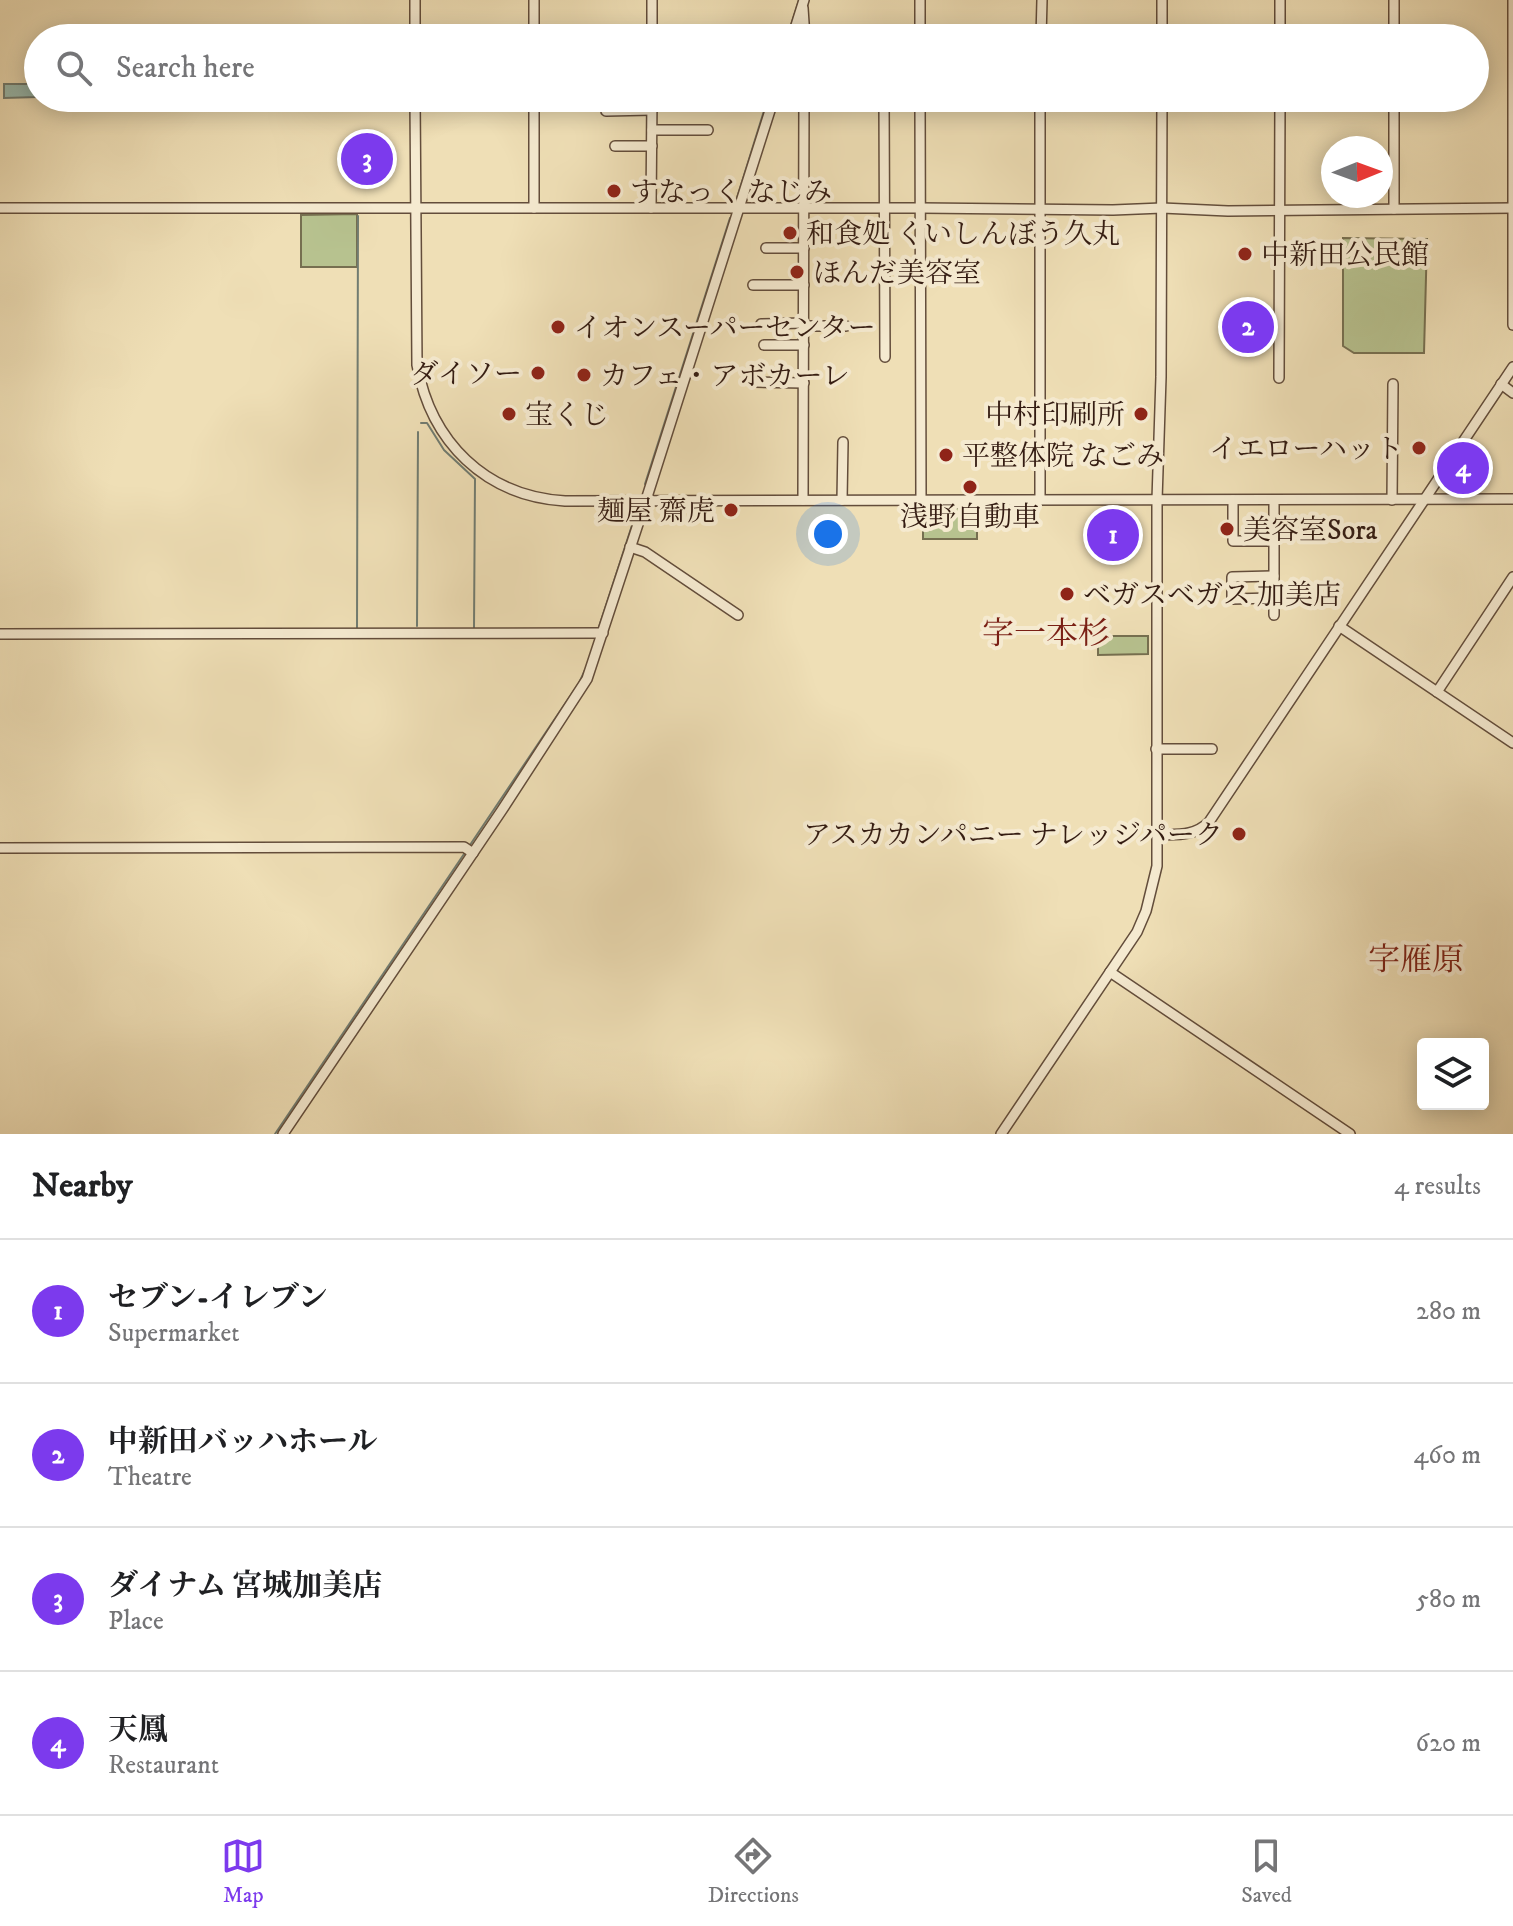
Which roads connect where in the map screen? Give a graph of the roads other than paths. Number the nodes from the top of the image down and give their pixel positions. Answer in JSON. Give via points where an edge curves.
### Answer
{"nodes":[{"id":1,"x":415,"y":0,"type":"edge"},
{"id":2,"x":534,"y":0,"type":"edge"},
{"id":3,"x":652,"y":0,"type":"edge"},
{"id":4,"x":920,"y":0,"type":"edge"},
{"id":5,"x":1042,"y":0,"type":"edge"},
{"id":6,"x":1162,"y":0,"type":"edge"},
{"id":7,"x":1280,"y":0,"type":"edge"},
{"id":8,"x":1394,"y":0,"type":"edge"},
{"id":9,"x":1513,"y":0,"type":"edge"},
{"id":10,"x":803,"y":2,"type":"edge"},
{"id":11,"x":415,"y":24,"type":"edge"},
{"id":12,"x":534,"y":24,"type":"edge"},
{"id":13,"x":652,"y":24,"type":"edge"},
{"id":14,"x":796,"y":24,"type":"edge"},
{"id":15,"x":804,"y":24,"type":"edge"},
{"id":16,"x":920,"y":24,"type":"edge"},
{"id":17,"x":1041,"y":24,"type":"edge"},
{"id":18,"x":1162,"y":24,"type":"edge"},
{"id":19,"x":1280,"y":24,"type":"edge"},
{"id":20,"x":1394,"y":24,"type":"edge"},
{"id":21,"x":415,"y":112,"type":"edge"},
{"id":22,"x":534,"y":112,"type":"edge"},
{"id":23,"x":652,"y":112,"type":"edge"},
{"id":24,"x":770,"y":112,"type":"edge"},
{"id":25,"x":804,"y":112,"type":"edge"},
{"id":26,"x":884,"y":112,"type":"edge"},
{"id":27,"x":920,"y":112,"type":"edge"},
{"id":28,"x":1040,"y":112,"type":"edge"},
{"id":29,"x":1162,"y":112,"type":"edge"},
{"id":30,"x":1280,"y":112,"type":"edge"},
{"id":31,"x":1394,"y":112,"type":"edge"},
{"id":32,"x":652,"y":130,"type":"junction"},
{"id":33,"x":708,"y":130,"type":"dead end"},
{"id":34,"x":615,"y":146,"type":"dead end"},
{"id":35,"x":652,"y":146,"type":"junction"},
{"id":36,"x":0,"y":208,"type":"edge"},
{"id":37,"x":534,"y":208,"type":"junction"},
{"id":38,"x":651,"y":208,"type":"junction"},
{"id":39,"x":739,"y":208,"type":"junction"},
{"id":40,"x":921,"y":208,"type":"junction"},
{"id":41,"x":1162,"y":208,"type":"junction"},
{"id":42,"x":1513,"y":208,"type":"edge"},
{"id":43,"x":416,"y":209,"type":"junction"},
{"id":44,"x":804,"y":209,"type":"junction"},
{"id":45,"x":884,"y":209,"type":"junction"},
{"id":46,"x":1040,"y":209,"type":"junction"},
{"id":47,"x":1394,"y":209,"type":"junction"},
{"id":48,"x":1279,"y":210,"type":"junction"},
{"id":49,"x":766,"y":248,"type":"dead end"},
{"id":50,"x":804,"y":248,"type":"junction"},
{"id":51,"x":753,"y":285,"type":"dead end"},
{"id":52,"x":804,"y":285,"type":"junction"},
{"id":53,"x":761,"y":324,"type":"dead end"},
{"id":54,"x":804,"y":325,"type":"junction"},
{"id":55,"x":1513,"y":325,"type":"edge"},
{"id":56,"x":846,"y":326,"type":"dead end"},
{"id":57,"x":764,"y":345,"type":"dead end"},
{"id":58,"x":804,"y":345,"type":"junction"},
{"id":59,"x":885,"y":357,"type":"dead end"},
{"id":60,"x":1513,"y":367,"type":"edge"},
{"id":61,"x":1279,"y":378,"type":"dead end"},
{"id":62,"x":755,"y":382,"type":"dead end"},
{"id":63,"x":804,"y":383,"type":"junction"},
{"id":64,"x":1393,"y":384,"type":"dead end"},
{"id":65,"x":1501,"y":384,"type":"junction"},
{"id":66,"x":1513,"y":393,"type":"edge"},
{"id":67,"x":843,"y":442,"type":"dead end"},
{"id":68,"x":1513,"y":499,"type":"edge"},
{"id":69,"x":646,"y":500,"type":"junction"},
{"id":70,"x":803,"y":500,"type":"junction"},
{"id":71,"x":842,"y":500,"type":"junction"},
{"id":72,"x":921,"y":500,"type":"junction"},
{"id":73,"x":1040,"y":500,"type":"junction"},
{"id":74,"x":1157,"y":500,"type":"junction"},
{"id":75,"x":1233,"y":500,"type":"junction"},
{"id":76,"x":1274,"y":500,"type":"junction"},
{"id":77,"x":1392,"y":500,"type":"junction"},
{"id":78,"x":1423,"y":500,"type":"junction"},
{"id":79,"x":1274,"y":541,"type":"junction"},
{"id":80,"x":630,"y":547,"type":"junction"},
{"id":81,"x":1274,"y":576,"type":"junction"},
{"id":82,"x":1513,"y":577,"type":"edge"},
{"id":83,"x":1274,"y":598,"type":"junction"},
{"id":84,"x":738,"y":615,"type":"dead end"},
{"id":85,"x":1274,"y":615,"type":"dead end"},
{"id":86,"x":1339,"y":626,"type":"junction"},
{"id":87,"x":599,"y":632,"type":"junction"},
{"id":88,"x":0,"y":634,"type":"edge"},
{"id":89,"x":1437,"y":692,"type":"junction"},
{"id":90,"x":1513,"y":743,"type":"edge"},
{"id":91,"x":1156,"y":749,"type":"junction"},
{"id":92,"x":1212,"y":749,"type":"dead end"},
{"id":93,"x":1157,"y":835,"type":"junction"},
{"id":94,"x":0,"y":848,"type":"edge"},
{"id":95,"x":469,"y":850,"type":"junction"},
{"id":96,"x":1110,"y":972,"type":"junction"},
{"id":97,"x":1004,"y":1133,"type":"edge"},
{"id":98,"x":283,"y":1134,"type":"edge"},
{"id":99,"x":1350,"y":1134,"type":"edge"}],
"edges":[{"from":1,"to":11,"type":"street"},
{"from":2,"to":12,"type":"street"},
{"from":3,"to":13,"type":"street"},
{"from":4,"to":16,"type":"street"},
{"from":5,"to":17,"type":"street"},
{"from":6,"to":18,"type":"street"},
{"from":7,"to":19,"type":"street"},
{"from":8,"to":20,"type":"street"},
{"from":9,"to":42,"type":"street"},
{"from":10,"to":14,"type":"street"},
{"from":10,"to":15,"type":"street"},
{"from":21,"to":43,"type":"street"},
{"from":22,"to":37,"type":"street"},
{"from":23,"to":32,"type":"street"},
{"from":24,"to":39,"type":"street"},
{"from":25,"to":44,"type":"street"},
{"from":26,"to":45,"type":"street"},
{"from":27,"to":40,"type":"street"},
{"from":28,"to":46,"type":"street"},
{"from":29,"to":41,"type":"street"},
{"from":30,"to":48,"type":"street"},
{"from":31,"to":47,"type":"street"},
{"from":32,"to":33,"type":"street"},
{"from":32,"to":35,"type":"street"},
{"from":34,"to":35,"type":"street"},
{"from":35,"to":38,"type":"street"},
{"from":36,"to":43,"type":"street"},
{"from":37,"to":38,"type":"street"},
{"from":37,"to":43,"type":"street"},
{"from":38,"to":39,"type":"street"},
{"from":39,"to":44,"type":"street"},
{"from":39,"to":69,"type":"street"},
{"from":40,"to":45,"type":"street"},
{"from":40,"to":46,"type":"street"},
{"from":40,"to":72,"type":"street"},
{"from":41,"to":46,"type":"street"},
{"from":41,"to":48,"type":"street"},
{"from":41,"to":74,"type":"street"},
{"from":42,"to":47,"type":"street"},
{"from":42,"to":55,"type":"street"},
{"from":43,"to":69,"type":"street","via":[[417,365],[427,404],[452,444],[497,483],[534,497]]},
{"from":44,"to":45,"type":"street"},
{"from":44,"to":50,"type":"street"},
{"from":45,"to":59,"type":"street"},
{"from":46,"to":73,"type":"street"},
{"from":47,"to":48,"type":"street"},
{"from":48,"to":61,"type":"street"},
{"from":49,"to":50,"type":"street"},
{"from":50,"to":52,"type":"street"},
{"from":51,"to":52,"type":"street"},
{"from":52,"to":54,"type":"street"},
{"from":53,"to":54,"type":"street"},
{"from":54,"to":56,"type":"street"},
{"from":54,"to":58,"type":"street"},
{"from":57,"to":58,"type":"street"},
{"from":58,"to":63,"type":"street"},
{"from":60,"to":65,"type":"street"},
{"from":62,"to":63,"type":"street"},
{"from":63,"to":70,"type":"street"},
{"from":64,"to":77,"type":"street"},
{"from":65,"to":66,"type":"street"},
{"from":65,"to":78,"type":"street"},
{"from":67,"to":71,"type":"street"},
{"from":68,"to":78,"type":"street"},
{"from":69,"to":70,"type":"street"},
{"from":69,"to":80,"type":"street"},
{"from":70,"to":71,"type":"street"},
{"from":71,"to":72,"type":"street"},
{"from":72,"to":73,"type":"street"},
{"from":73,"to":74,"type":"street"},
{"from":74,"to":75,"type":"street"},
{"from":74,"to":91,"type":"street"},
{"from":75,"to":76,"type":"street"},
{"from":75,"to":79,"type":"street","via":[[1233,541]]},
{"from":76,"to":77,"type":"street"},
{"from":76,"to":79,"type":"street"},
{"from":77,"to":78,"type":"street"},
{"from":78,"to":86,"type":"street"},
{"from":79,"to":81,"type":"street"},
{"from":80,"to":84,"type":"street"},
{"from":80,"to":87,"type":"street"},
{"from":81,"to":83,"type":"street"},
{"from":81,"to":83,"type":"street","via":[[1232,577],[1232,599]]},
{"from":82,"to":89,"type":"street"},
{"from":83,"to":85,"type":"street"},
{"from":86,"to":89,"type":"street"},
{"from":86,"to":93,"type":"street","via":[[1209,822],[1190,834]]},
{"from":87,"to":88,"type":"street"},
{"from":87,"to":95,"type":"street","via":[[580,693]]},
{"from":89,"to":90,"type":"street"},
{"from":91,"to":92,"type":"street"},
{"from":91,"to":93,"type":"street"},
{"from":93,"to":96,"type":"street","via":[[1157,866],[1146,911]]},
{"from":94,"to":95,"type":"street"},
{"from":95,"to":98,"type":"street"},
{"from":96,"to":97,"type":"street"},
{"from":96,"to":99,"type":"street"}]}
